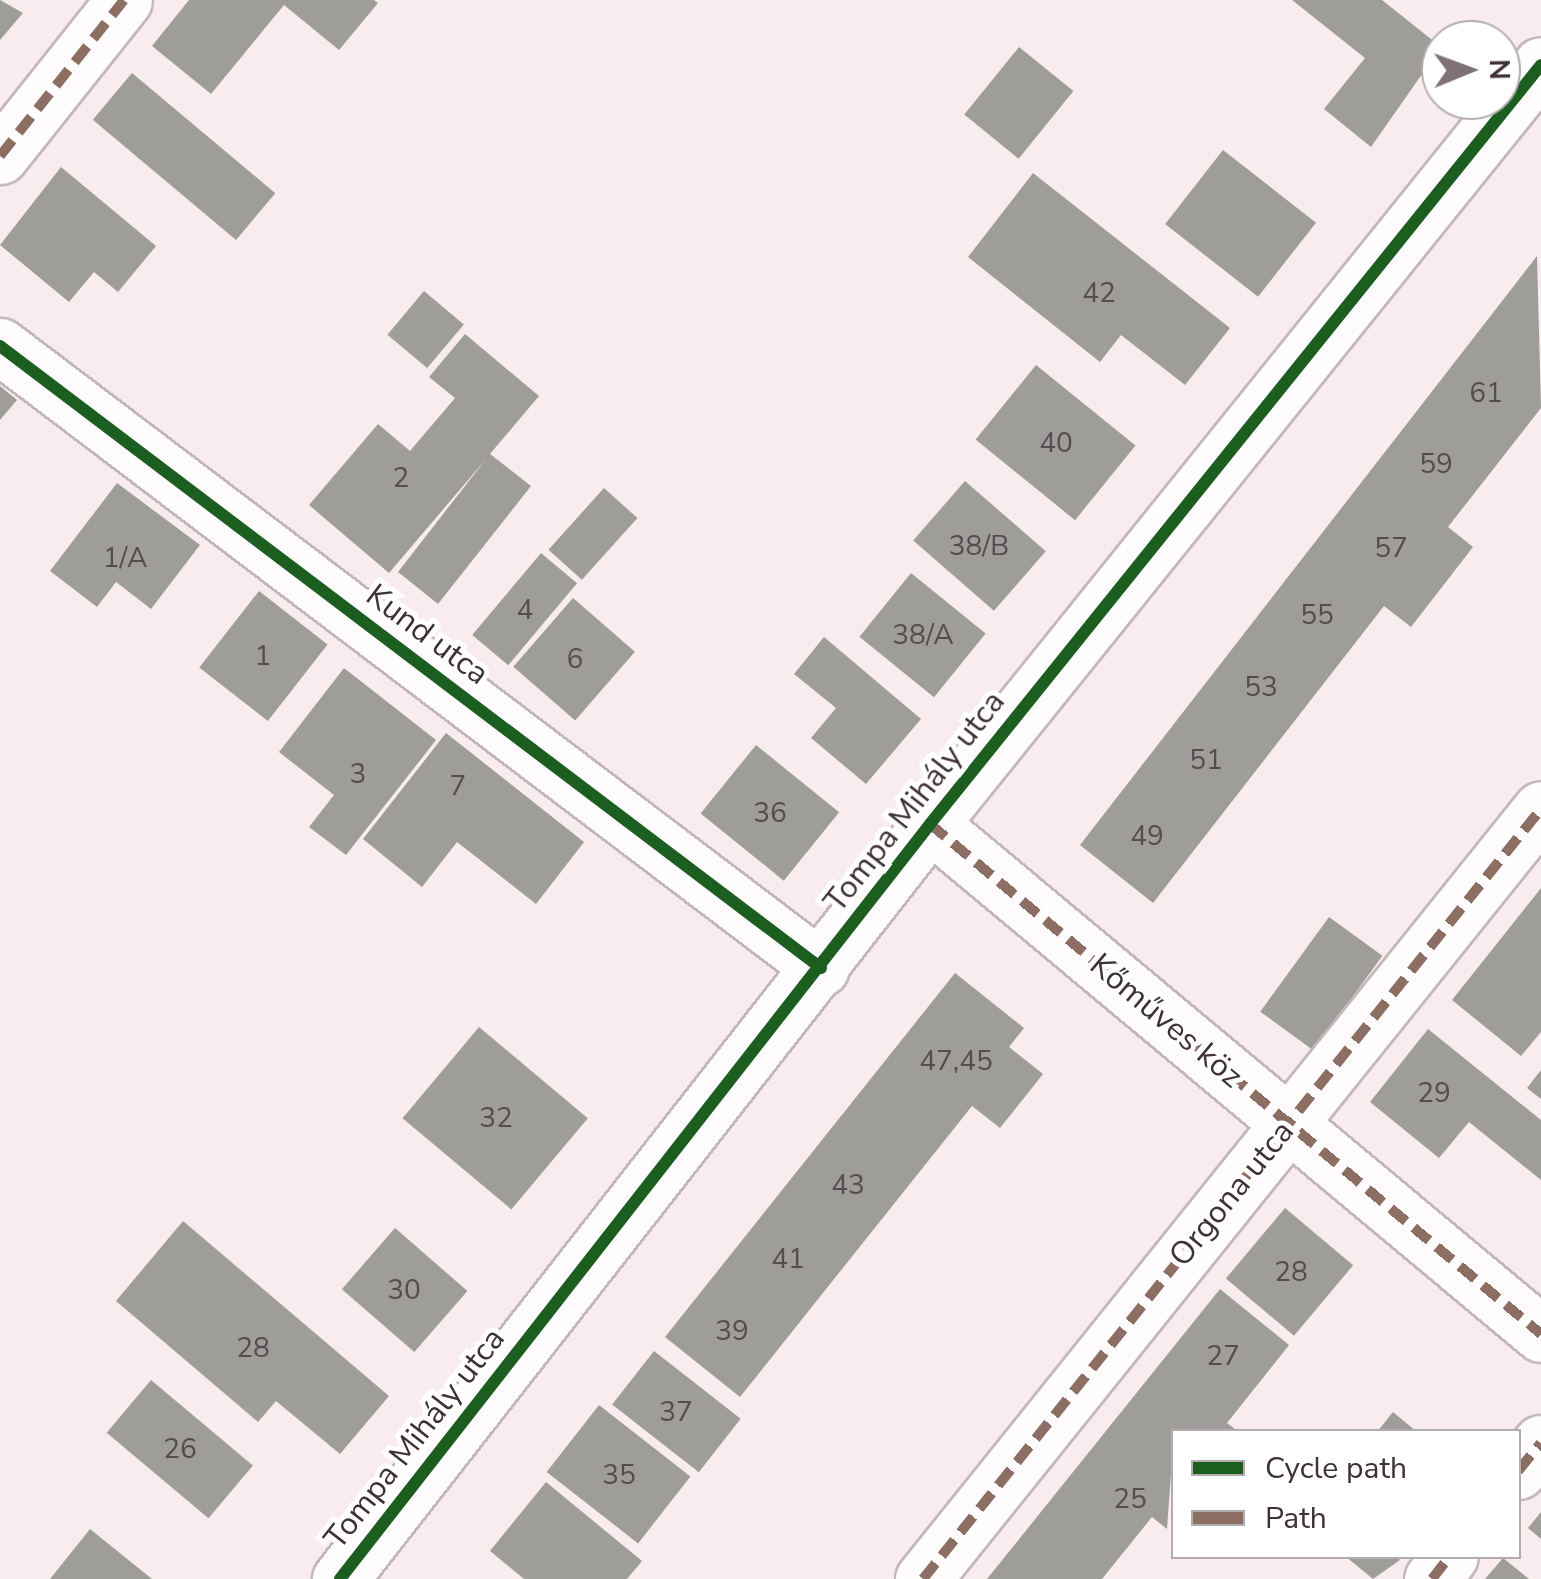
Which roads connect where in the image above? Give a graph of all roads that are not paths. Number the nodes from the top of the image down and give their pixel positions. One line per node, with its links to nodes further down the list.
1 (124, 0): 3 (street)
2 (1541, 66): 6 (street, Tompa Mihály utca)
3 (0, 156)
4 (0, 346): 7 (street, Kund utca)
5 (1541, 809): 8 (street, Orgona utca)
6 (930, 824): 7 (street, Tompa Mihály utca); 8 (street, Kőműves köz)
7 (821, 968): 13 (street, Tompa Mihály utca)
8 (1288, 1123): 9 (street, Kőműves köz); 14 (street, Orgona utca)
9 (1541, 1334)
10 (1541, 1443): 11 (street)
11 (1521, 1467)
12 (1448, 1559): 15 (street)
13 (340, 1579)
14 (923, 1579)
15 (1432, 1579)

